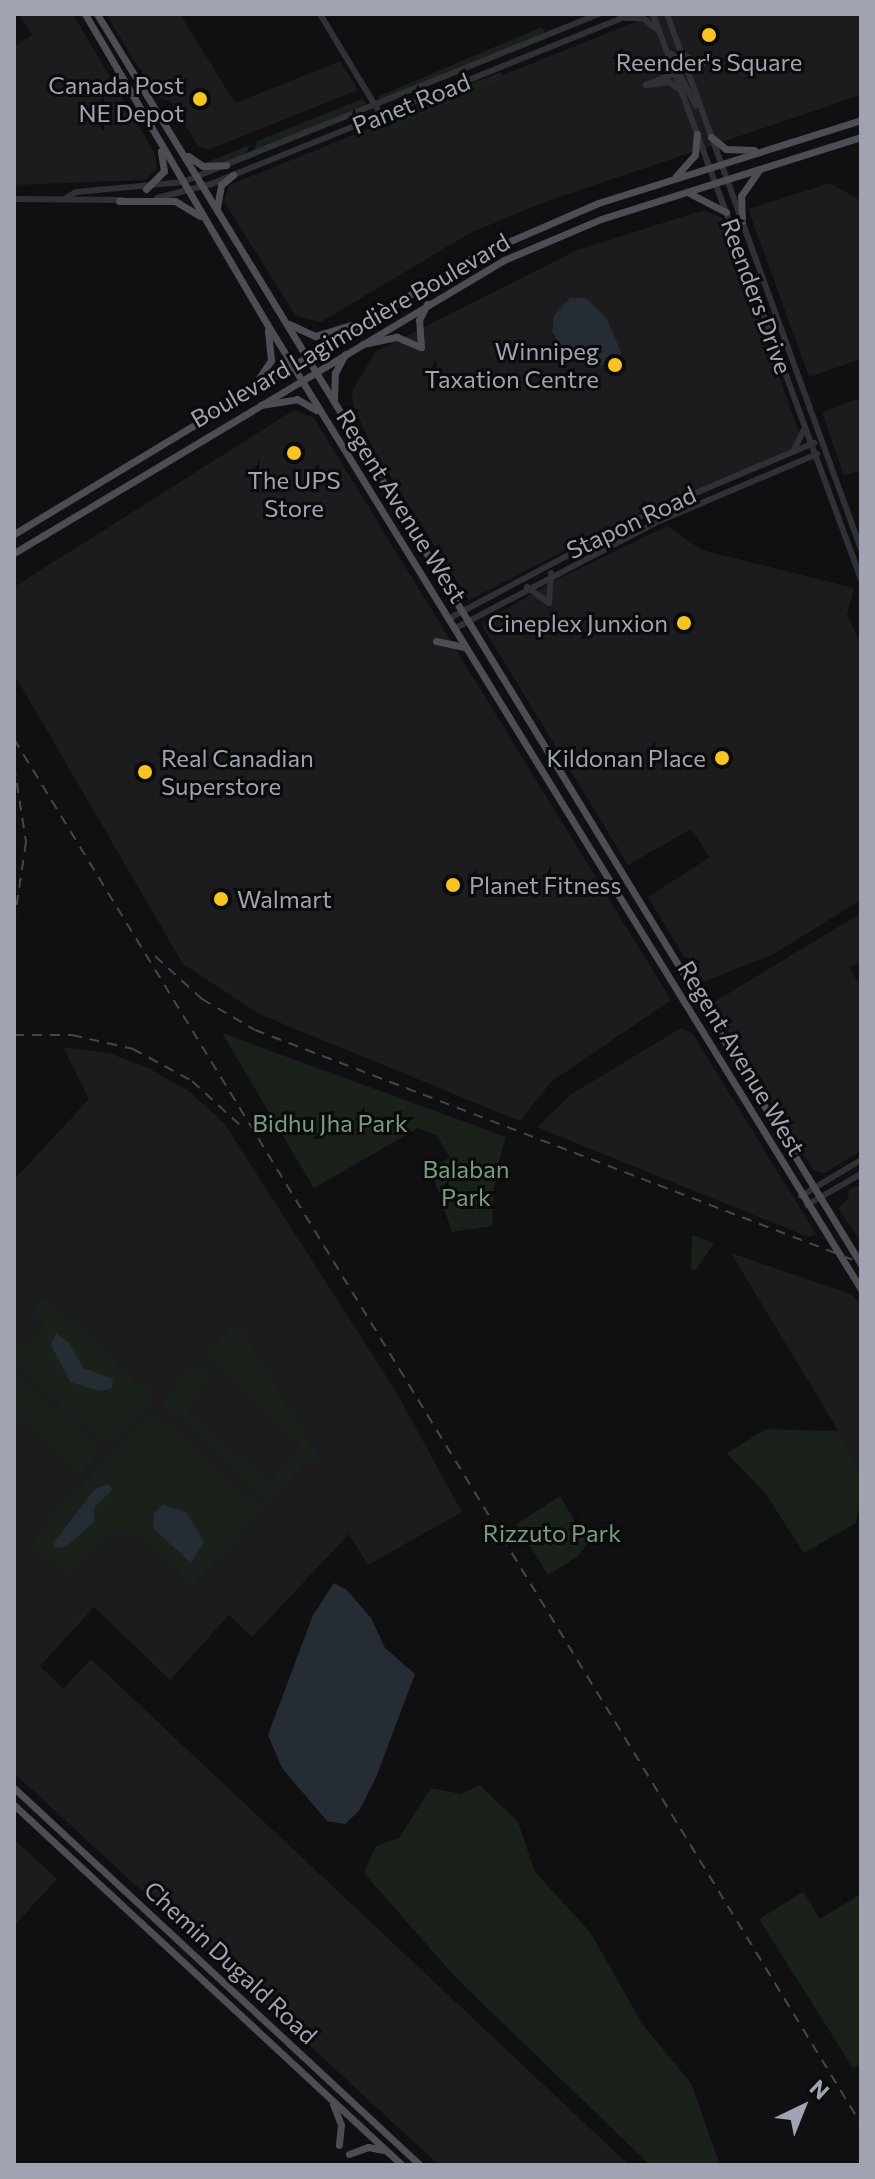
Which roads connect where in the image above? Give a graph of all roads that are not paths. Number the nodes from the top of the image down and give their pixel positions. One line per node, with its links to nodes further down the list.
1 (85, 14): 16 (main road, Regent Avenue West)
2 (97, 14): 14 (main road, Regent Avenue West)
3 (320, 14): 15 (street)
4 (599, 14): 15 (street, Panet Road)
5 (632, 14): 8 (street, Panet Road)
6 (653, 14): 9 (street, Reenders Drive)
7 (670, 14): 10 (street, Reenders Drive)
8 (622, 18): 9 (street); 17 (street, Panet Road)
9 (661, 36): 11 (street); 12 (street, Reenders Drive)
10 (679, 47): 11 (street, Reenders Drive); 11 (street)
11 (687, 67): 19 (street, Reenders Drive)
12 (674, 72): 13 (street, Reenders Drive); 13 (street); 19 (street)
13 (681, 92): 21 (street, Reenders Drive)
14 (150, 102): 16 (main road); 24 (main road, Regent Avenue West)
15 (374, 106): 17 (street); 27 (street, Panet Road)
16 (140, 107): 20 (main road, Regent Avenue West)
17 (378, 116): 30 (street, Panet Road)
18 (861, 120): 25 (main road, Boulevard Lagimodière Boulevard)
19 (705, 123): 22 (street, Reenders Drive)
20 (155, 133): 34 (main road, Regent Avenue West); 37 (main road)
21 (697, 134): 28 (street, Reenders Drive); 32 (main road)
22 (711, 137): 25 (main road); 26 (street, Reenders Drive)
23 (861, 137): 29 (main road, Boulevard Lagimodière Boulevard)
24 (180, 150): 27 (main road); 31 (main road, Regent Avenue West)
25 (764, 150): 26 (main road, Boulevard Lagimodière Boulevard)
26 (721, 163): 28 (main road, Boulevard Lagimodière Boulevard); 33 (street, Reenders Drive)
27 (226, 165): 31 (street, Panet Road)
28 (710, 167): 32 (main road, Boulevard Lagimodière Boulevard); 35 (street, Reenders Drive)
29 (761, 168): 33 (main road, Boulevard Lagimodière Boulevard); 48 (main road)
30 (233, 175): 36 (street, Panet Road); 45 (main road)
31 (197, 177): 34 (street, Panet Road); 36 (main road, Regent Avenue West)
32 (674, 178): 51 (main road, Boulevard Lagimodière Boulevard)
33 (726, 179): 35 (main road, Boulevard Lagimodière Boulevard); 48 (street, Reenders Drive)
34 (183, 182): 37 (street, Panet Road); 39 (main road, Regent Avenue West)
35 (716, 183): 40 (main road, Boulevard Lagimodière Boulevard); 46 (street, Reenders Drive)
36 (203, 187): 39 (street, Panet Road); 45 (main road, Regent Avenue West)
37 (146, 189): 38 (street, Panet Road)
38 (96, 191): 41 (street, Panet Road); 43 (street)
39 (189, 192): 44 (street, Panet Road); 47 (main road, Regent Avenue West)
40 (685, 192): 46 (main road); 49 (main road, Boulevard Lagimodière Boulevard)
41 (66, 198): 42 (street); 43 (street, Panet Road)
42 (14, 199)
43 (96, 201): 44 (street, Panet Road)
44 (119, 201): 47 (main road)
45 (217, 210): 50 (main road, Regent Avenue West)
46 (726, 212): 54 (street, Reenders Drive)
47 (206, 221): 52 (main road, Regent Avenue West)
48 (742, 221): 53 (street, Reenders Drive)
49 (430, 300): 55 (main road, Boulevard Lagimodière Boulevard); 55 (main road)
50 (286, 322): 51 (main road); 56 (main road, Regent Avenue West)
51 (361, 322): 56 (main road, Boulevard Lagimodière Boulevard)
52 (267, 324): 57 (main road, Regent Avenue West); 60 (main road)
53 (782, 337): 54 (street); 65 (street, Reenders Drive)
54 (774, 342): 64 (street, Reenders Drive)
55 (350, 348): 58 (main road, Boulevard Lagimodière Boulevard); 61 (main road)
56 (306, 356): 57 (main road, Boulevard Lagimodière Boulevard); 58 (main road, Regent Avenue West)
57 (292, 364): 59 (main road, Regent Avenue West); 60 (main road, Boulevard Lagimodière Boulevard)
58 (315, 370): 59 (main road, Boulevard Lagimodière Boulevard); 61 (main road, Regent Avenue West)
59 (301, 379): 62 (main road, Boulevard Lagimodière Boulevard); 63 (main road, Regent Avenue West)
60 (250, 390): 74 (main road, Boulevard Lagimodière Boulevard)
61 (334, 401): 72 (main road, Regent Avenue West)
62 (255, 407): 63 (main road); 77 (main road, Boulevard Lagimodière Boulevard)
63 (324, 416): 73 (main road, Regent Avenue West)
64 (805, 427): 66 (street, Reenders Drive); 67 (street)
65 (821, 441): 66 (street, Stapon Road); 68 (street, Reenders Drive)
66 (811, 444): 67 (street, Stapon Road); 69 (street, Reenders Drive)
67 (794, 450): 70 (street, Stapon Road)
68 (824, 452): 69 (street, Stapon Road); 75 (street, Reenders Drive)
69 (814, 455): 71 (street, Stapon Road); 80 (street, Reenders Drive)
70 (652, 511): 71 (street); 76 (street, Stapon Road)
71 (657, 522): 78 (street, Stapon Road)
72 (409, 524): 73 (main road); 82 (main road, Regent Avenue West)
73 (395, 533): 83 (main road, Regent Avenue West)
74 (14, 534)
75 (861, 549)
76 (571, 550): 78 (street); 82 (street, Stapon Road)
77 (14, 553)
78 (578, 562): 79 (street, Stapon Road)
79 (551, 573): 81 (street, Stapon Road); 81 (street)
80 (861, 579)
81 (527, 587): 84 (street, Stapon Road)
82 (463, 610): 83 (street, Stapon Road); 84 (main road, Regent Avenue West)
83 (448, 619): 85 (main road, Regent Avenue West)
84 (469, 621): 85 (street, Stapon Road); 89 (main road, Regent Avenue West)
85 (454, 629): 87 (main road, Regent Avenue West)
86 (436, 641): 87 (main road)
87 (466, 647): 88 (main road, Regent Avenue West)
88 (563, 804): 89 (main road); 90 (main road, Regent Avenue West)
89 (582, 809): 91 (main road, Regent Avenue West)
90 (573, 820): 91 (main road); 92 (main road, Regent Avenue West)
91 (592, 827): 93 (main road, Regent Avenue West)
92 (608, 875): 93 (main road); 95 (main road, Regent Avenue West)
93 (623, 876): 94 (main road, Regent Avenue West)
94 (631, 889): 95 (main road); 96 (main road, Regent Avenue West)
95 (628, 908): 97 (main road, Regent Avenue West)
96 (645, 913): 97 (main road); 100 (main road, Regent Avenue West)
97 (636, 920): 101 (main road, Regent Avenue West)
98 (861, 1160): 100 (street)
99 (861, 1174): 102 (street)
100 (813, 1188): 101 (street); 102 (main road, Regent Avenue West)
101 (801, 1196): 103 (main road, Regent Avenue West)
102 (820, 1199): 103 (street); 104 (main road, Regent Avenue West)
103 (807, 1205): 105 (main road, Regent Avenue West)
104 (861, 1264)
105 (861, 1289)
106 (14, 1788): 113 (main road, Chemin Dugald Road)
107 (14, 1805): 108 (main road, Chemin Dugald Road)
108 (327, 2095): 109 (main road); 110 (main road, Chemin Dugald Road)
109 (339, 2145)
110 (387, 2151): 111 (main road); 112 (main road, Chemin Dugald Road)
111 (349, 2154)
112 (402, 2165)
113 (420, 2165)

